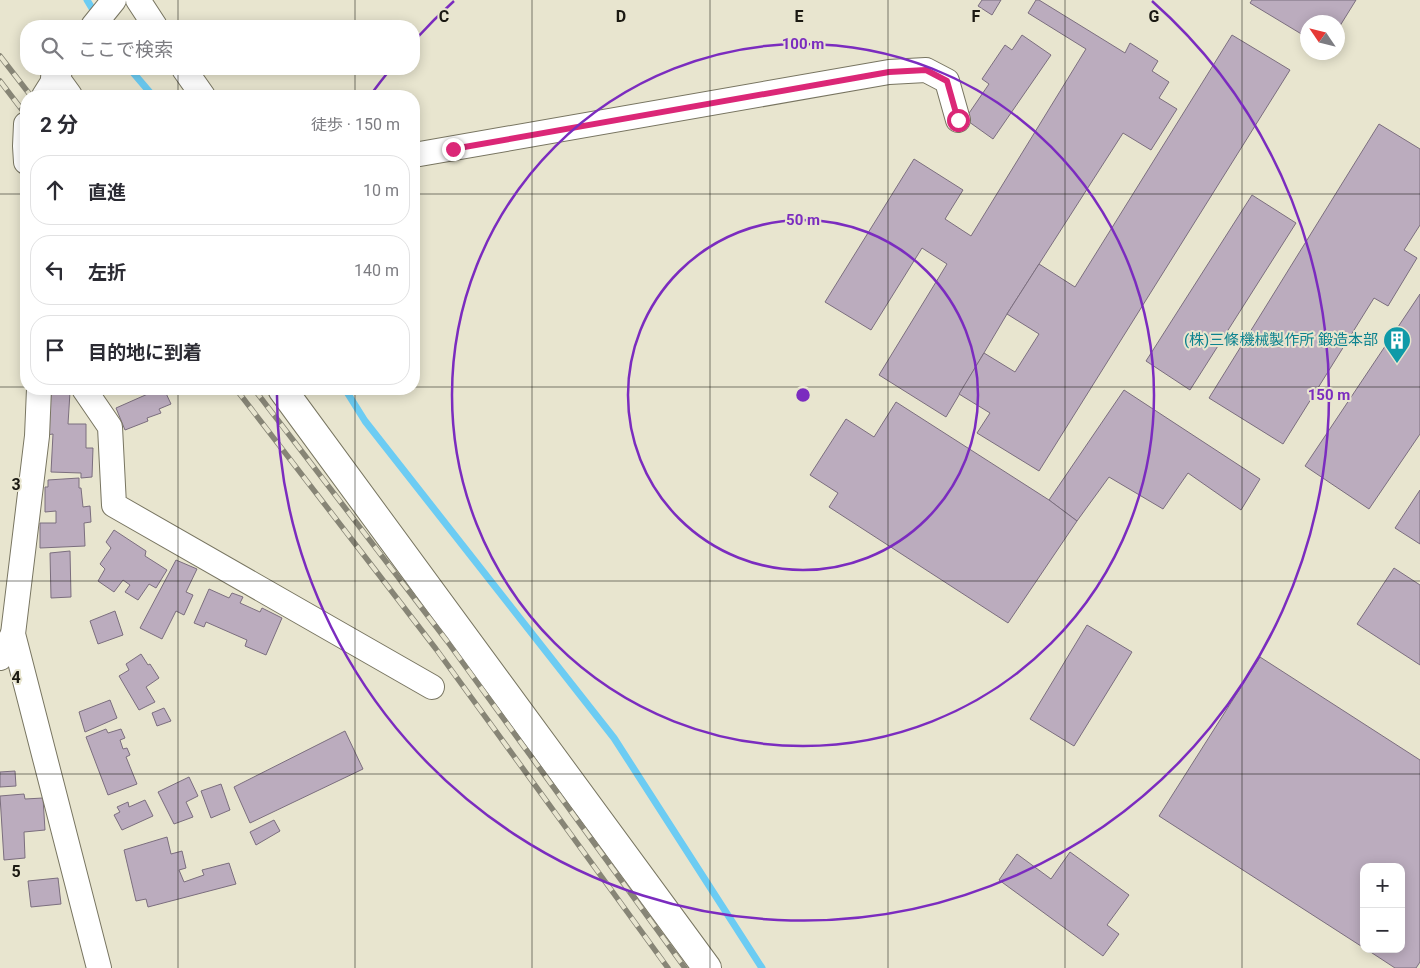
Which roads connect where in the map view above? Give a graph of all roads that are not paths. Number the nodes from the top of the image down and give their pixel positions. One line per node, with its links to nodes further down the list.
1 (114, 0): 3 (street)
2 (138, 0): 4 (street)
3 (98, 20)
4 (152, 20)
5 (188, 75): 6 (street)
6 (199, 90)
7 (958, 120): 8 (street)
8 (420, 154)
9 (39, 395): 12 (street)
10 (88, 395): 14 (street)
11 (286, 395): 16 (street)
12 (13, 634): 13 (street); 15 (street)
13 (0, 658)
14 (432, 687)
15 (99, 968)
16 (707, 968)

